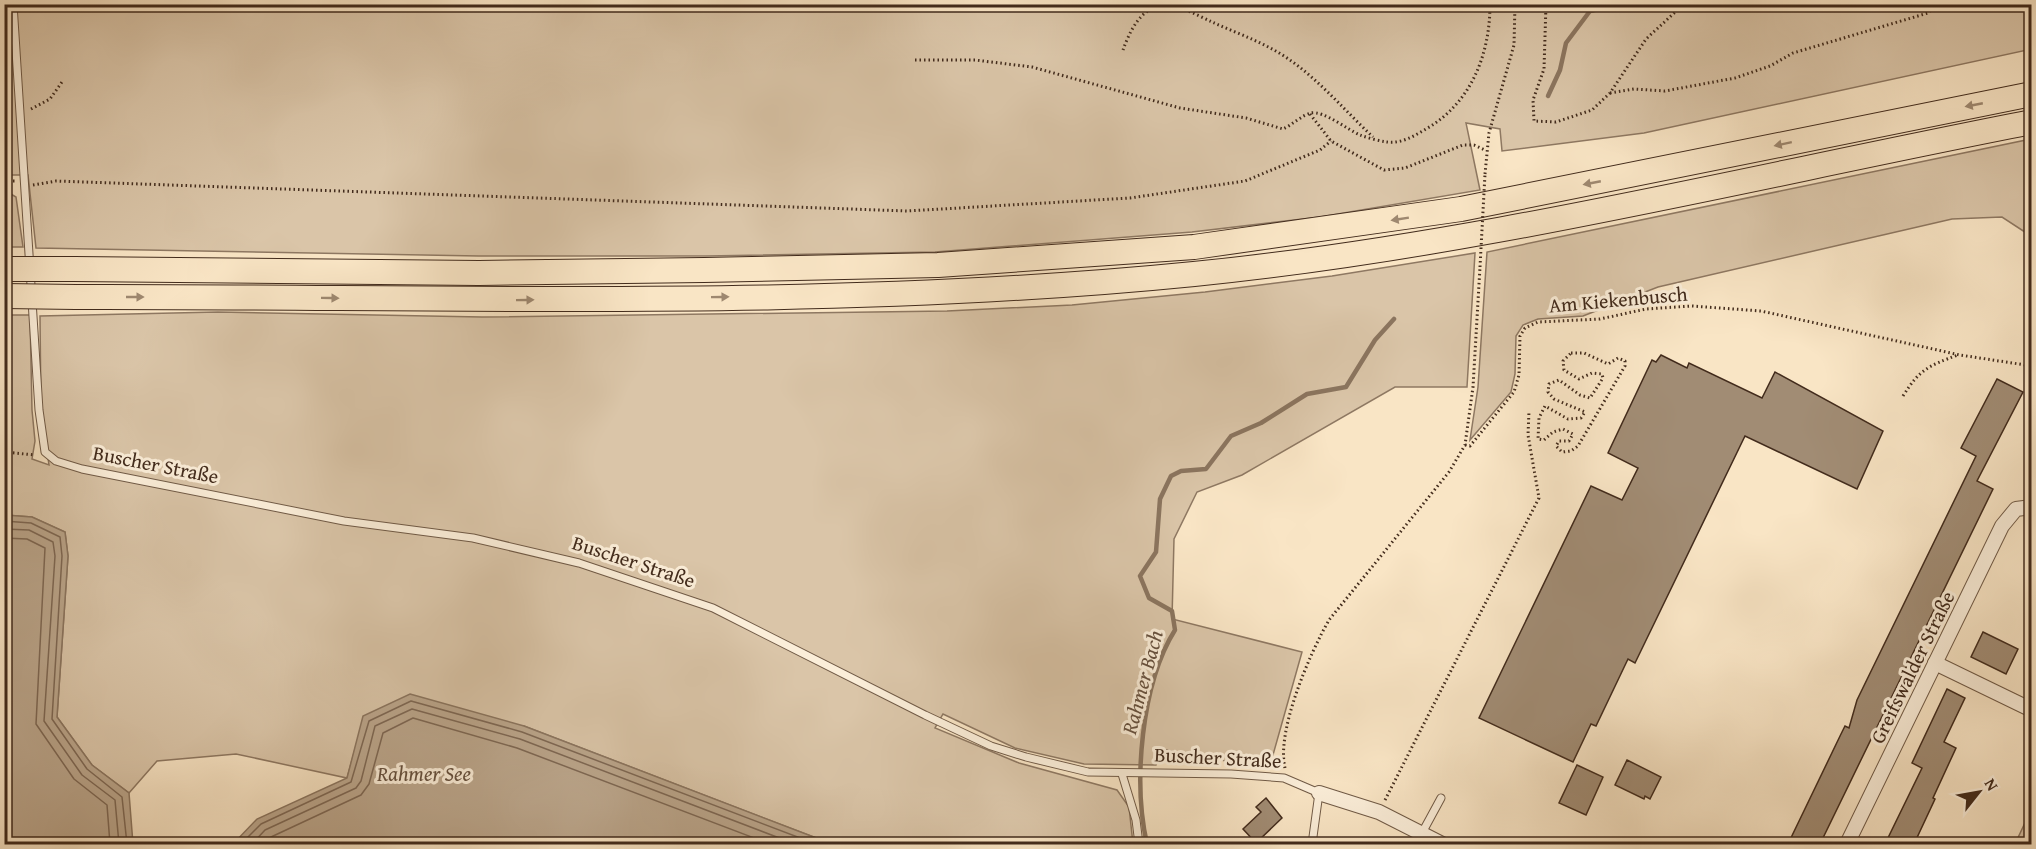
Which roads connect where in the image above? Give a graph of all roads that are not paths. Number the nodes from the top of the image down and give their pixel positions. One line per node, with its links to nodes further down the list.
1 (13, 4): 9 (lane, Buscher Straße)
2 (2031, 94): 4 (highway, one-way to 4, bridge)
3 (2031, 122): 5 (highway, one-way to 3, bridge)
4 (4, 269)
5 (4, 296)
6 (2031, 507): 7 (street, Greifswalder Straße)
7 (1935, 663): 8 (street); 16 (street, Greifswalder Straße)
8 (2031, 710)
9 (1122, 774): 10 (lane, Buscher Straße); 13 (lane)
10 (1318, 793): 12 (street, Buscher Straße); 14 (lane)
11 (1441, 798): 12 (lane)
12 (1422, 833): 15 (street, Buscher Straße)
13 (1139, 844)
14 (1312, 844)
15 (1442, 844)
16 (1847, 844)

